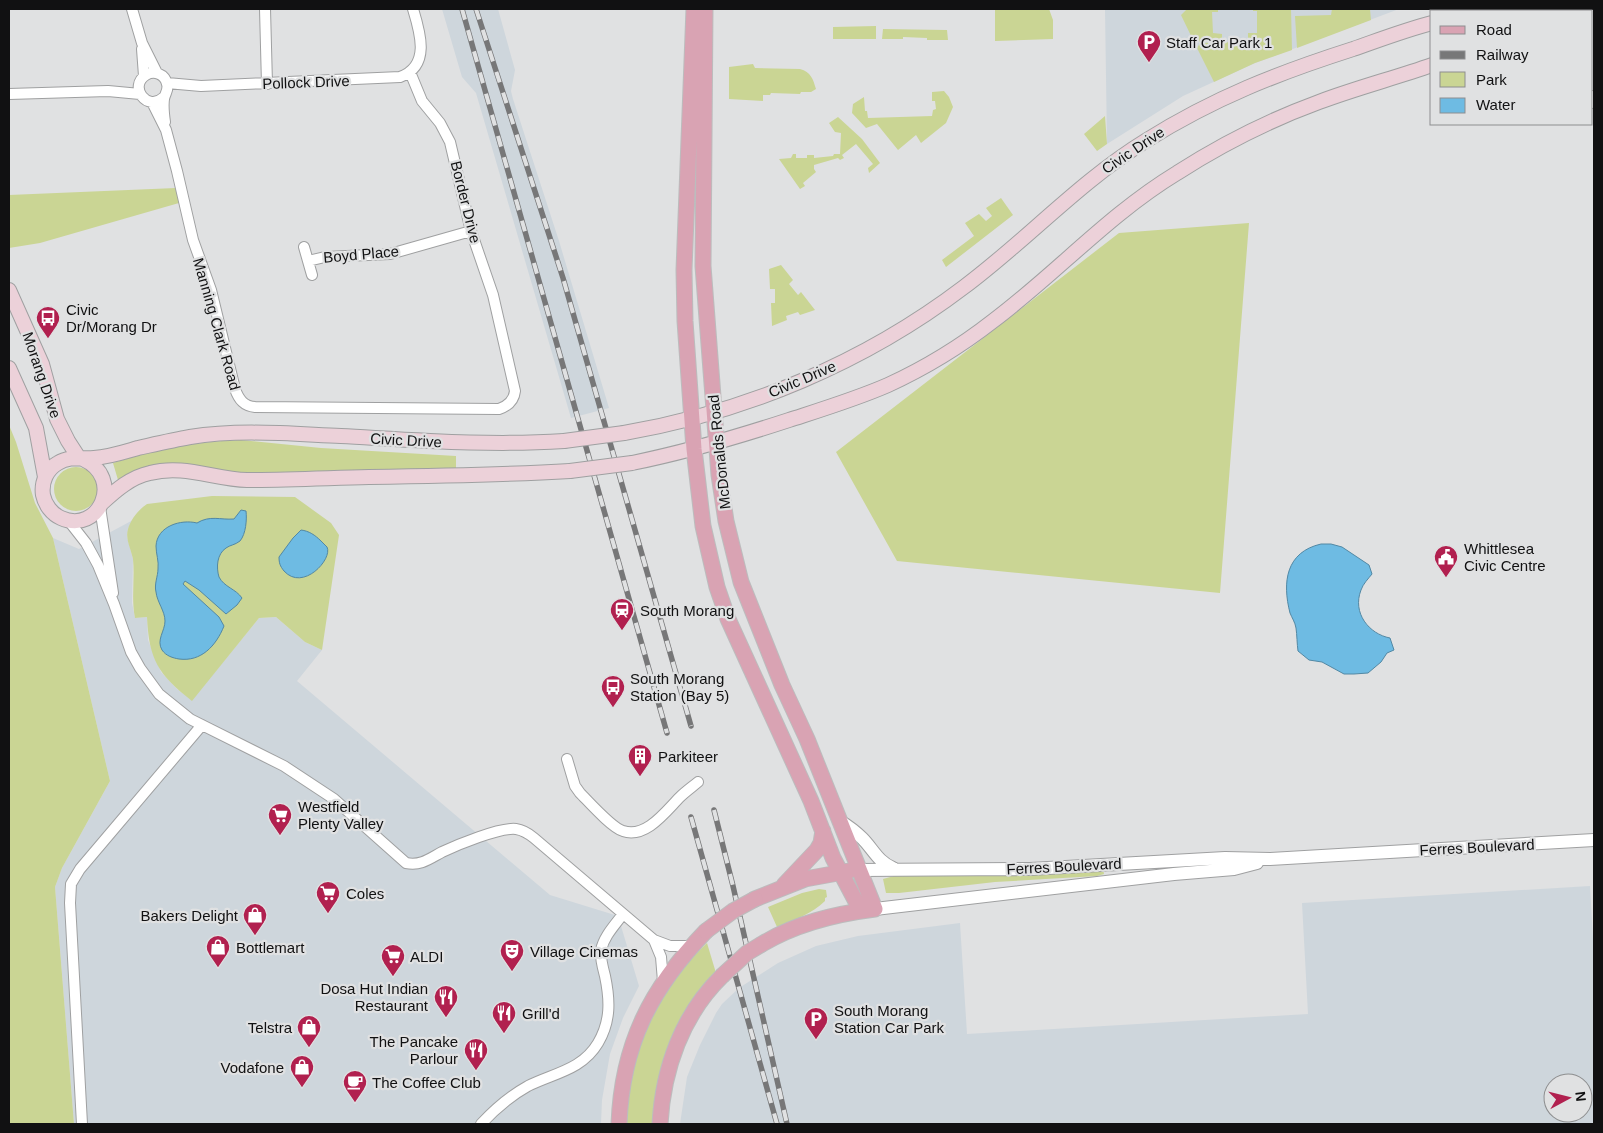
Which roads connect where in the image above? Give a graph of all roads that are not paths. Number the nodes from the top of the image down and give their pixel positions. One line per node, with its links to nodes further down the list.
1 (132, 9): 7 (street)
2 (265, 9): 11 (street)
3 (413, 9): 9 (street)
4 (694, 9): 25 (main road, McDonalds Road)
5 (705, 9): 24 (main road, McDonalds Road)
6 (1430, 24): 24 (main road, Civic Drive)
7 (142, 43): 10 (street); 12 (street)
8 (1430, 66): 26 (main road)
9 (410, 72): 11 (street, Pollock Drive); 17 (street, Border Drive)
10 (157, 73): 12 (street); 13 (street)
11 (267, 84): 13 (street, Pollock Drive)
12 (141, 85): 14 (street); 15 (street)
13 (166, 91): 15 (street); 16 (street, Manning Clark Road)
14 (9, 94)
15 (152, 102): 16 (street, Manning Clark Road)
16 (166, 130): 23 (street, Manning Clark Road)
17 (471, 231): 19 (street, Boyd Place); 23 (street, Border Drive)
18 (304, 248): 19 (street)
19 (308, 260): 20 (street)
20 (312, 274)
21 (9, 290): 28 (main road, Morang Drive)
22 (9, 368): 29 (main road, Morang Drive)
23 (508, 404)
24 (715, 412): 25 (main road, Civic Drive); 26 (main road, McDonalds Road)
25 (692, 419): 27 (main road, McDonalds Road); 28 (main road, Civic Drive, bridge)
26 (717, 443): 27 (main road); 36 (main road, McDonalds Road)
27 (694, 449): 30 (main road, bridge); 37 (main road, McDonalds Road)
28 (81, 459): 29 (main road); 30 (main road)
29 (45, 477): 31 (main road)
30 (101, 505): 31 (main road); 32 (street)
31 (68, 520): 32 (street)
32 (114, 604): 33 (street)
33 (202, 725): 45 (street); 49 (street)
34 (567, 759): 35 (street)
35 (698, 782)
36 (840, 821): 40 (street); 41 (main road, McDonalds Road)
37 (823, 831): 42 (main road, McDonalds Road); 43 (main road)
38 (1594, 840): 39 (street, Ferres Boulevard)
39 (1270, 859): 40 (street, Ferres Boulevard); 44 (street, Ferres Boulevard)
40 (896, 869): 41 (street, Ferres Boulevard)
41 (858, 870): 42 (main road); 44 (main road, McDonalds Road)
42 (840, 872): 43 (main road); 44 (main road, McDonalds Road)
43 (781, 888): 47 (main road, bridge)
44 (868, 910): 52 (main road, bridge)
45 (623, 914): 46 (street); 50 (street)
46 (654, 940): 47 (street); 48 (street)
47 (690, 946): 48 (main road)
48 (664, 981): 51 (main road)
49 (82, 1124)
50 (480, 1124)
51 (618, 1124)
52 (660, 1124)

